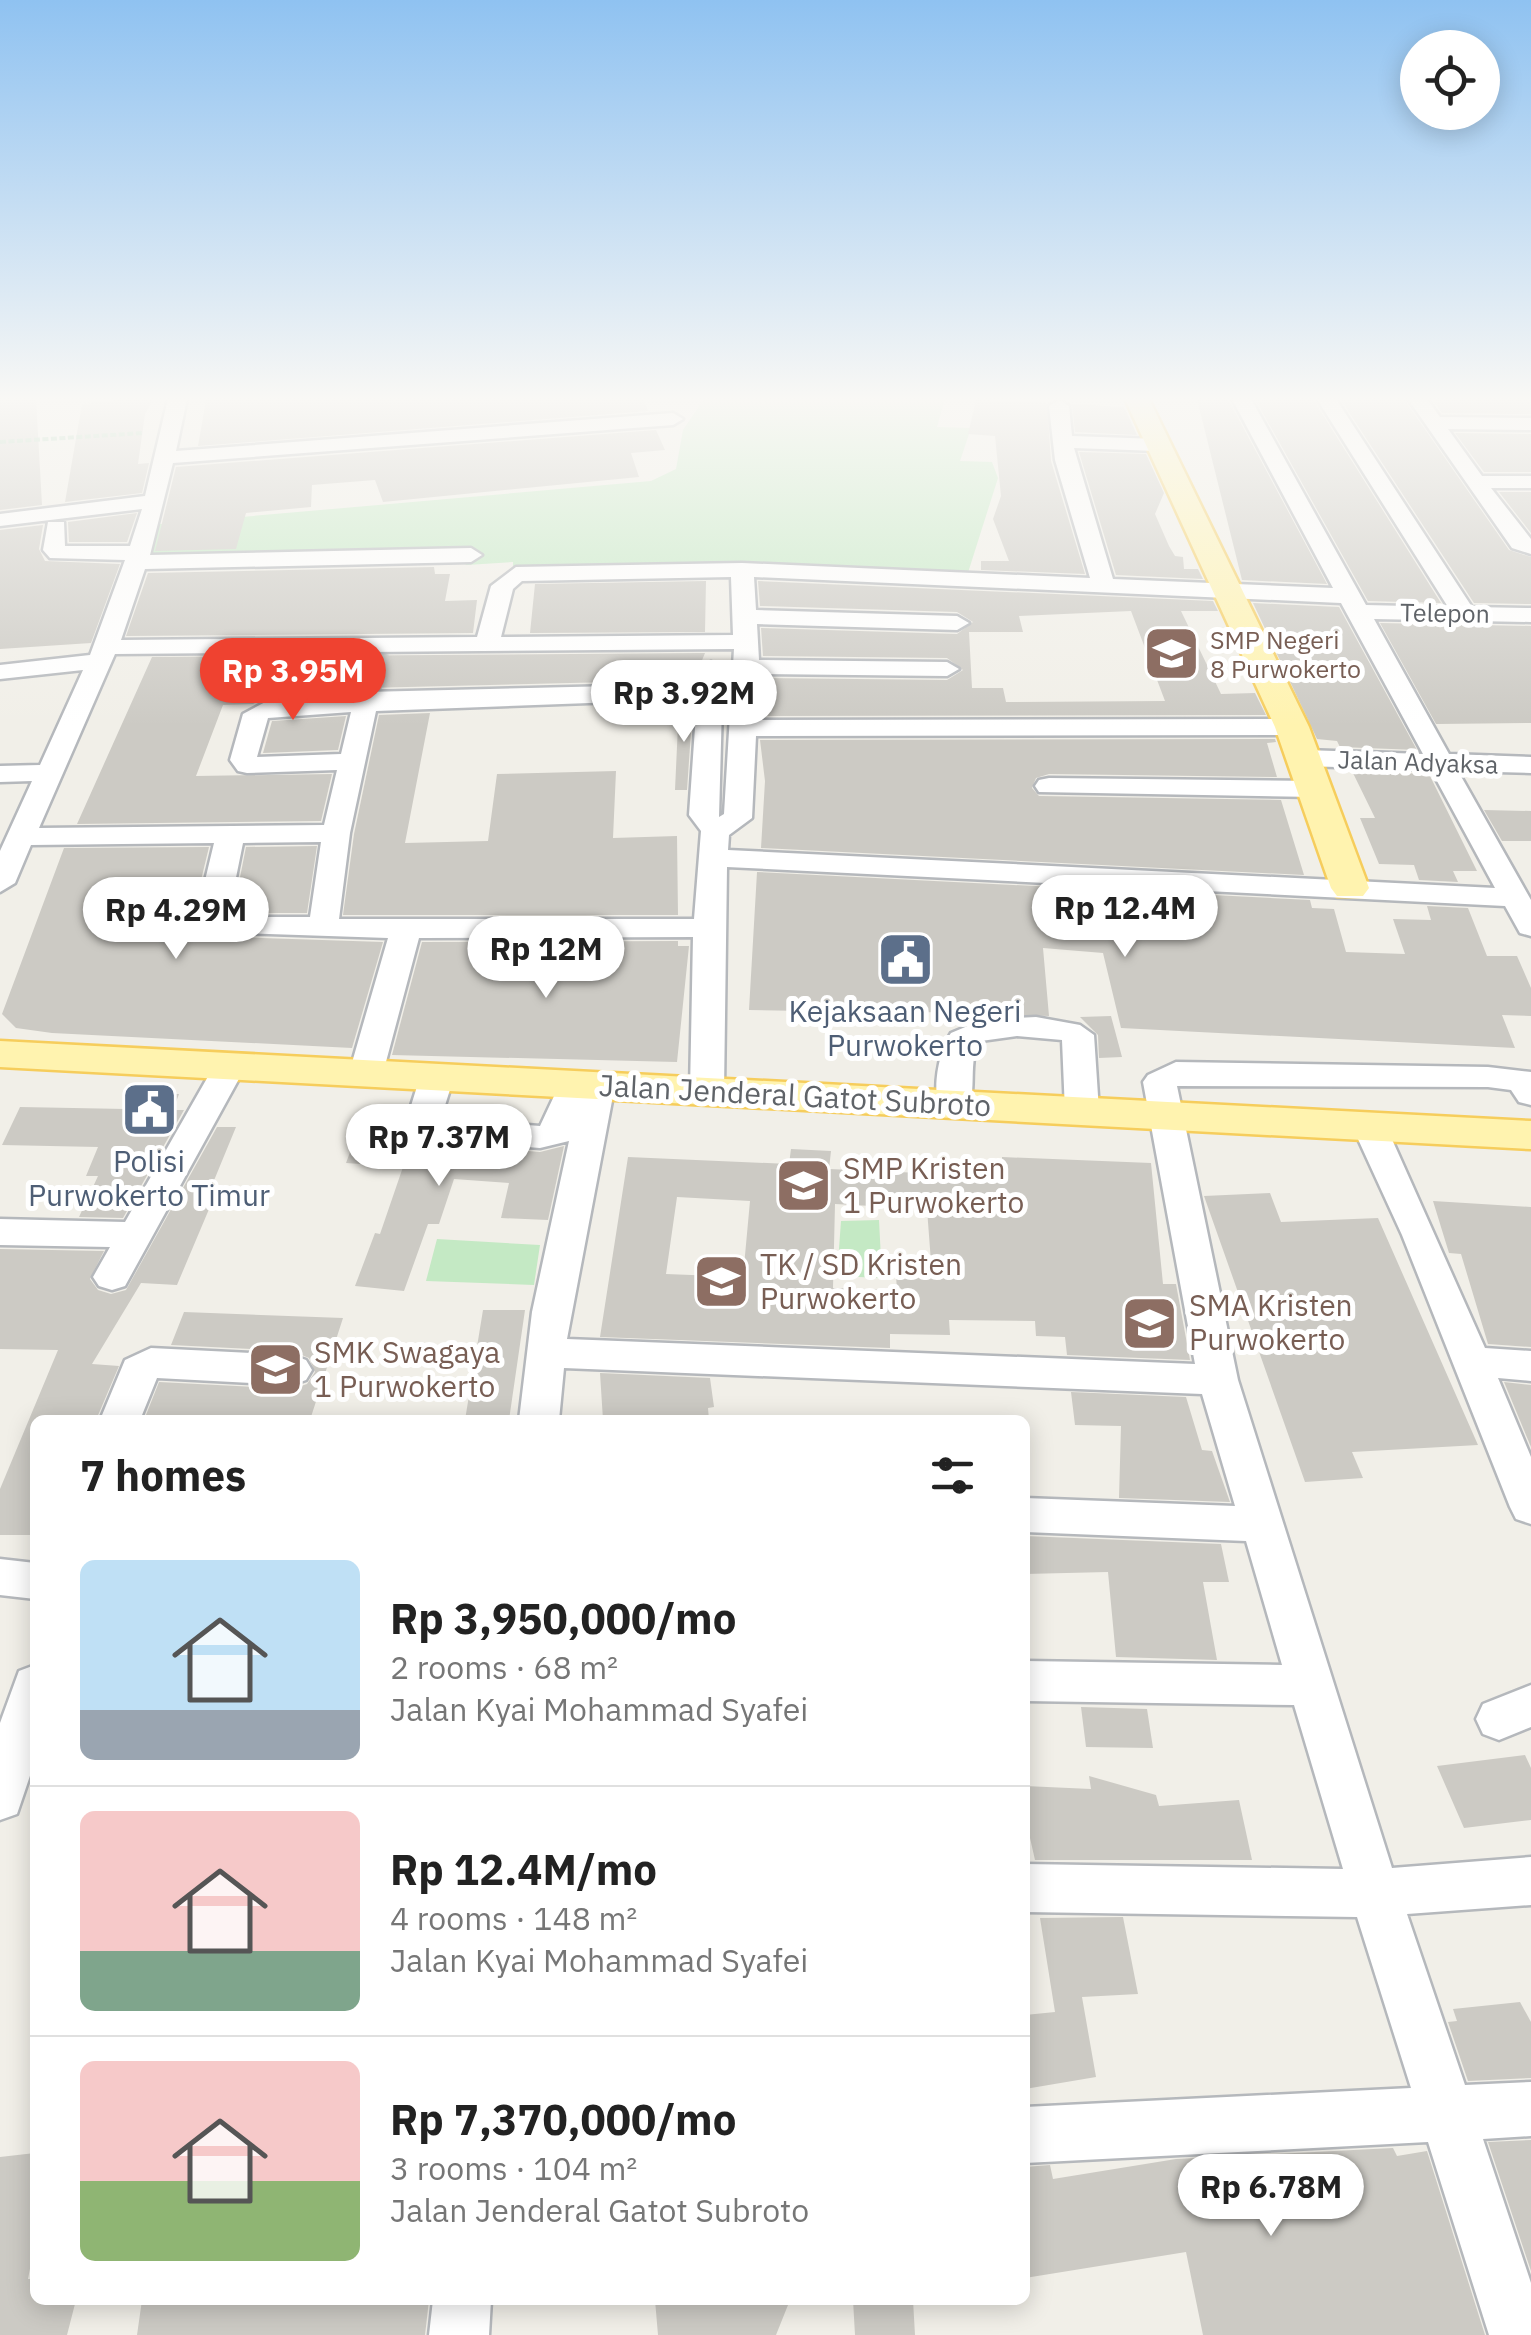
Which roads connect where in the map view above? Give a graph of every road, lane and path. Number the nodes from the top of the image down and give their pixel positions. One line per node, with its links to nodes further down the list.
1 (98, 508): 8 (street)
2 (152, 508): 12 (street)
3 (1081, 508): 14 (street)
4 (1189, 508): 15 (main road)
5 (1302, 508): 16 (street)
6 (1396, 508): 17 (street)
7 (1496, 508): 10 (street)
8 (0, 520)
9 (56, 526): 12 (street)
10 (1531, 547)
11 (471, 555): 12 (street)
12 (137, 557): 23 (street)
13 (742, 570): 14 (street, Telepon); 21 (street); 22 (street, Telepon)
14 (1104, 587): 15 (street, Telepon)
15 (1233, 594): 16 (street, Telepon); 29 (main road)
16 (1355, 604): 17 (street, Telepon); 31 (street)
17 (1464, 613): 18 (street, Telepon)
18 (1531, 615)
19 (957, 623): 21 (street)
20 (711, 642): 21 (street); 22 (street); 26 (street)
21 (746, 642): 24 (street); 28 (street)
22 (488, 643): 23 (street)
23 (103, 654): 25 (street); 33 (street)
24 (947, 669)
25 (0, 672)
26 (711, 691): 27 (street); 39 (street)
27 (365, 702): 30 (street); 30 (street)
28 (742, 728): 29 (street); 39 (street)
29 (1305, 758): 31 (street, Jalan Adyaksa); 35 (street); 41 (main road)
30 (350, 762): 36 (street)
31 (1440, 762): 32 (street, Jalan Adyaksa); 42 (street)
32 (1531, 765)
33 (50, 773): 34 (street); 37 (street)
34 (0, 774)
35 (1049, 786)
36 (336, 833): 38 (street); 43 (street)
37 (22, 837): 38 (street); 40 (street)
38 (230, 837): 43 (street)
39 (714, 845): 41 (street); 45 (street)
40 (0, 883)
41 (1350, 888): 42 (street)
42 (1515, 898): 44 (street)
43 (325, 926): 46 (street)
44 (1531, 927)
45 (708, 928): 46 (street); 51 (street)
46 (406, 929): 49 (street)
47 (0, 1054): 48 (main road, Jalan Jenderal Gatot Subroto)
48 (230, 1066): 49 (main road, Jalan Jenderal Gatot Subroto); 59 (street)
49 (366, 1073): 50 (main road, Jalan Jenderal Gatot Subroto)
50 (587, 1085): 51 (main road, Jalan Jenderal Gatot Subroto); 61 (street)
51 (706, 1091): 53 (main road, Jalan Jenderal Gatot Subroto)
52 (1531, 1094): 55 (street)
53 (954, 1104): 54 (main road, Jalan Jenderal Gatot Subroto); 54 (street)
54 (1082, 1112): 55 (main road, Jalan Jenderal Gatot Subroto)
55 (1166, 1116): 56 (main road, Jalan Jenderal Gatot Subroto); 65 (street)
56 (1369, 1126): 57 (main road, Jalan Jenderal Gatot Subroto); 62 (street)
57 (1531, 1135)
58 (0, 1232): 59 (street)
59 (138, 1235): 60 (street)
60 (112, 1278)
61 (546, 1353): 65 (street); 67 (street)
62 (1471, 1361): 63 (street); 68 (street)
63 (1531, 1366)
64 (292, 1370): 66 (street)
65 (1218, 1380): 70 (street)
66 (124, 1409)
67 (540, 1415)
68 (1531, 1507)
69 (1030, 1515): 70 (street)
70 (1262, 1524): 74 (street)
71 (0, 1577): 72 (street)
72 (30, 1580)
73 (1030, 1681): 74 (street)
74 (1312, 1685): 79 (street)
75 (30, 1700): 76 (street)
76 (0, 1798)
77 (1531, 1880): 79 (street)
78 (1030, 1888): 79 (street)
79 (1375, 1892): 81 (street)
80 (1531, 2109): 81 (street)
81 (1447, 2113): 82 (street); 85 (street)
82 (1030, 2136)
83 (462, 2305): 84 (street)
84 (459, 2335)
85 (1519, 2335)

